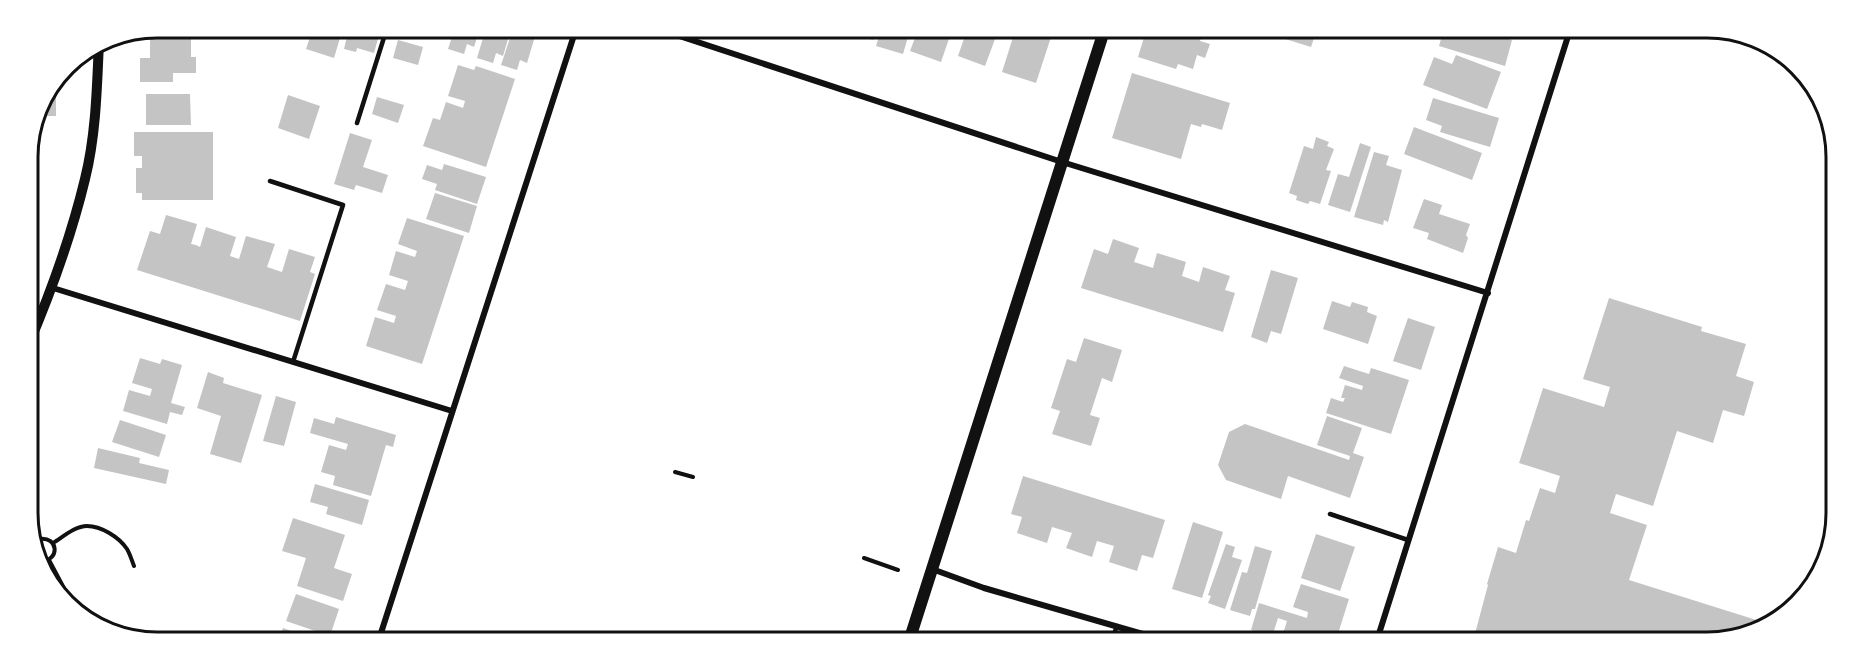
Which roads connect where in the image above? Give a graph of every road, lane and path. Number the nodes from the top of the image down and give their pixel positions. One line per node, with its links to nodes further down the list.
1 (384, 38): 7 (lane)
2 (573, 38): 14 (street)
3 (685, 38): 8 (street)
4 (1102, 38): 8 (main road)
5 (1567, 38): 11 (street)
6 (99, 52): 10 (street)
7 (357, 123)
8 (1062, 162): 11 (street); 24 (main road)
9 (270, 181): 13 (lane)
10 (53, 288): 12 (street); 13 (street)
11 (1488, 293): 19 (street)
12 (38, 323)
13 (293, 362): 14 (street)
14 (452, 411): 31 (street)
15 (675, 472): 16 (path)
16 (693, 477)
17 (1330, 514): 19 (lane)
18 (41, 539): 20 (path)
19 (1408, 540): 30 (street)
20 (53, 543): 22 (path); 23 (path)
21 (864, 558): 25 (path)
22 (48, 560): 26 (path)
23 (134, 566)
24 (932, 569): 27 (street); 32 (main road)
25 (898, 570)
26 (60, 581)
27 (1117, 626): 28 (lane); 29 (street)
28 (1115, 631)
29 (1135, 631)
30 (1380, 631)
31 (381, 632)
32 (912, 632)

